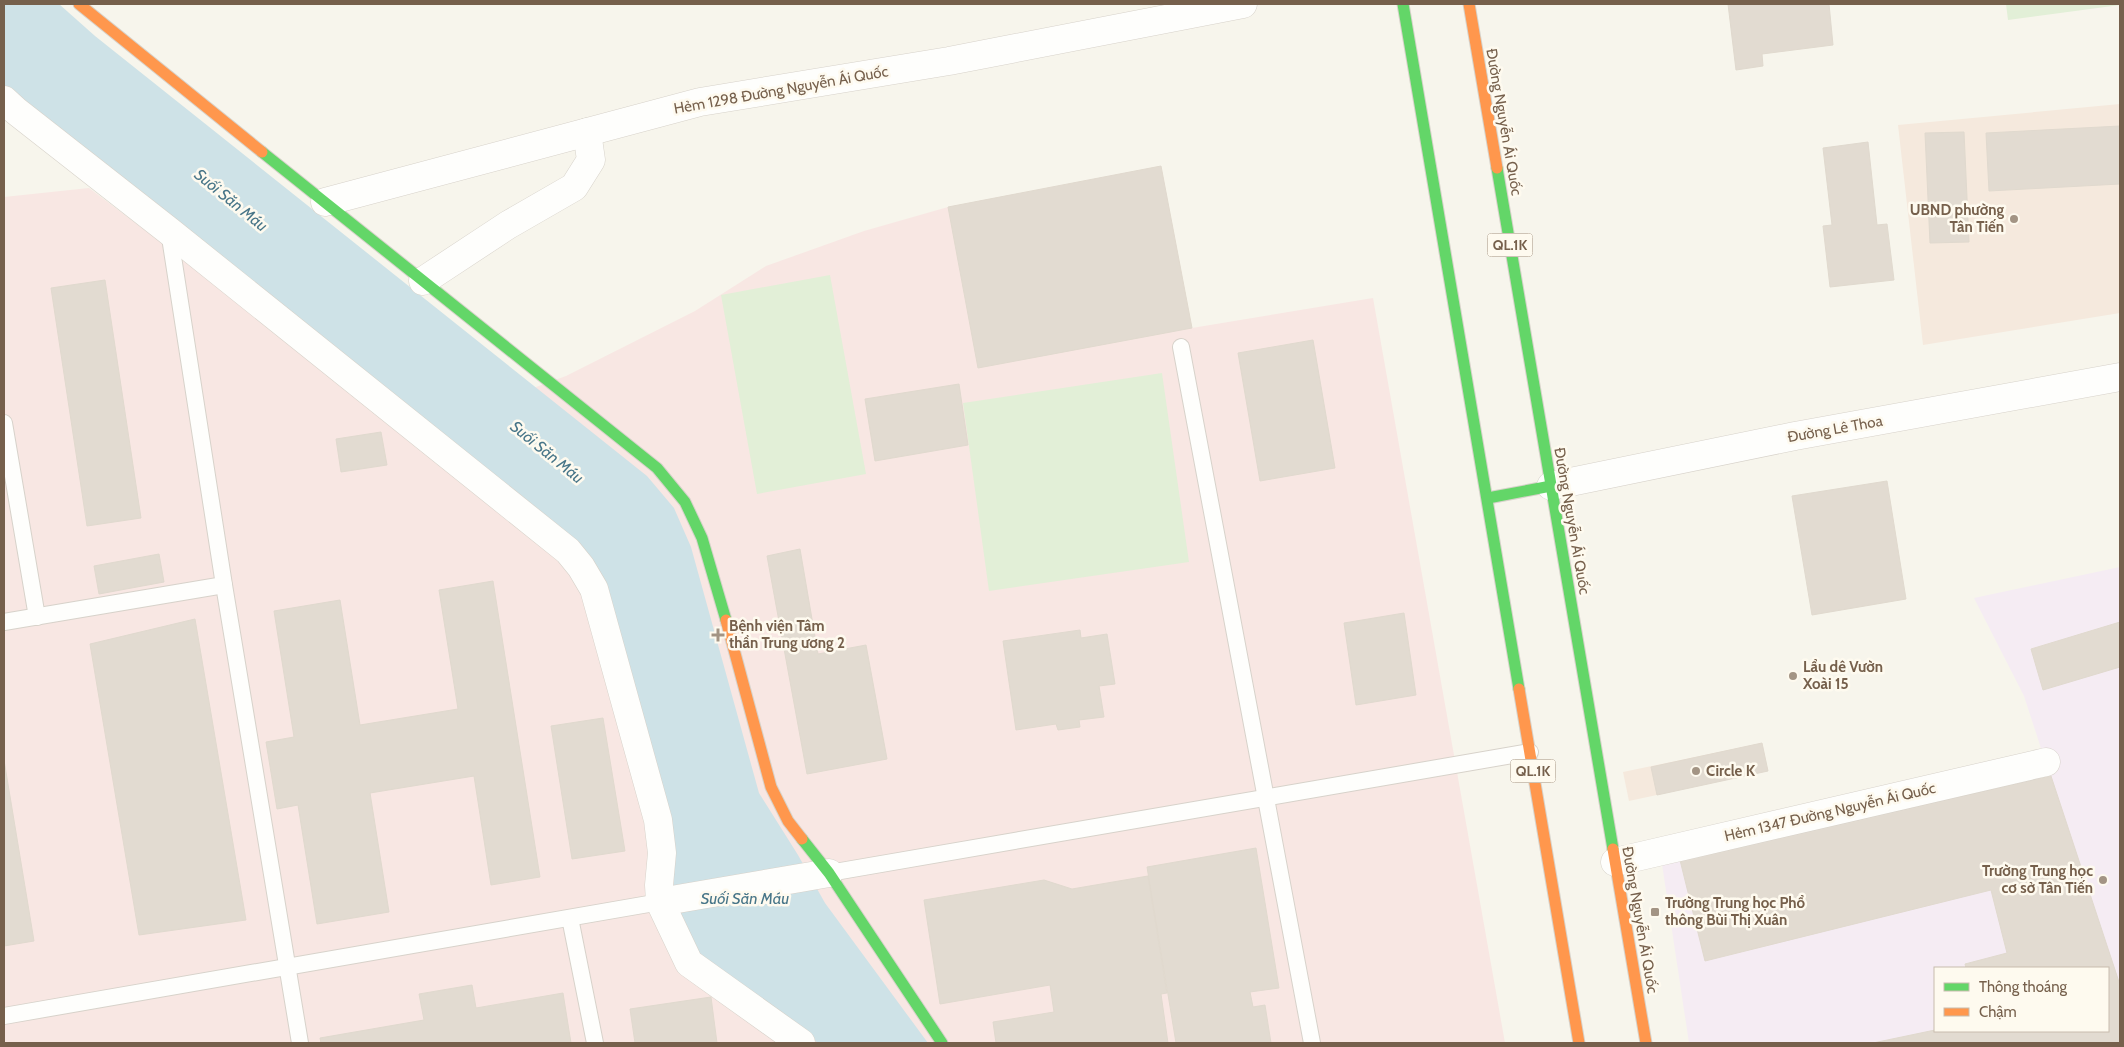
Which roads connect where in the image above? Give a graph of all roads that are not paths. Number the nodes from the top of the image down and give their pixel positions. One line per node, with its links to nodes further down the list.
1 (79, 4): 7 (main road)
2 (1242, 4): 6 (street, Hẻm 1298 Đường Nguyễn Ái Quốc)
3 (1403, 4): 14 (main road, QL.1K)
4 (1469, 4): 13 (main road, Đường Nguyễn Ái Quốc / QL.1K)
5 (4, 100): 8 (street)
6 (587, 132): 7 (street, Hẻm 1298 Đường Nguyễn Ái Quốc); 9 (street)
7 (325, 202): 9 (main road)
8 (169, 231): 15 (lane); 23 (street)
9 (423, 281): 22 (main road)
10 (1181, 347): 20 (lane)
11 (2120, 377): 13 (street, Đường Lê Thoa)
12 (4, 423): 16 (lane)
13 (1551, 486): 14 (main road); 21 (main road, Đường Nguyễn Ái Quốc / QL.1K)
14 (1488, 498): 18 (main road, QL.1K)
15 (224, 586): 16 (lane); 25 (lane)
16 (37, 617): 17 (lane)
17 (4, 622)
18 (1530, 752): 20 (lane); 32 (main road, QL.1K)
19 (2046, 762): 21 (street, Hẻm 1347 Đường Nguyễn Ái Quốc)
20 (1266, 798): 22 (lane); 31 (lane)
21 (1615, 862): 33 (main road, Đường Nguyễn Ái Quốc / QL.1K)
22 (828, 873): 23 (street); 30 (main road)
23 (660, 902): 24 (lane); 29 (street)
24 (570, 918): 25 (lane); 28 (lane)
25 (286, 967): 26 (lane); 27 (lane)
26 (4, 1016)
27 (300, 1043)
28 (595, 1043)
29 (801, 1043)
30 (942, 1043)
31 (1312, 1043)
32 (1580, 1043)
33 (1646, 1043)

